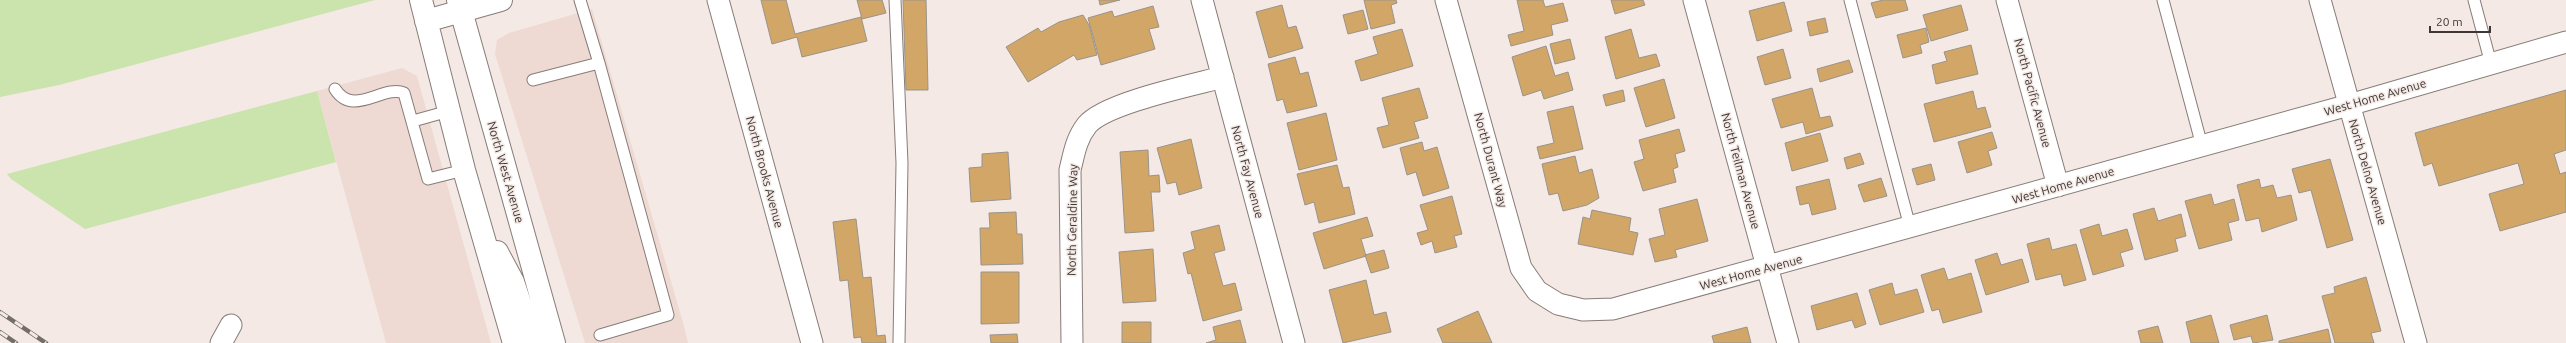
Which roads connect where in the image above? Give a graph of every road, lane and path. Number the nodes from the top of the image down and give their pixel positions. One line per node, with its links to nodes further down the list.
1 (421, 0): 15 (main road)
2 (501, 0): 14 (main road)
3 (580, 0): 17 (lane)
4 (718, 0): 38 (street, North Brooks Avenue)
5 (895, 0): 39 (lane)
6 (1202, 0): 19 (street, North Fay Avenue)
7 (1446, 0): 31 (street, North Durant Way)
8 (1694, 0): 30 (street, North Teilman Avenue)
9 (1850, 0): 29 (lane)
10 (2007, 0): 27 (street, North Pacific Avenue)
11 (2163, 0): 25 (lane)
12 (2320, 0): 22 (street, North Delno Avenue)
13 (2474, 0): 18 (lane)
14 (459, 6): 15 (main road); 37 (main road, North West Avenue)
15 (426, 21): 23 (main road)
16 (2566, 42): 18 (street, West Home Avenue)
17 (599, 63): 20 (lane); 33 (lane)
18 (2491, 64): 22 (street, West Home Avenue)
19 (1223, 77): 40 (street, North Geraldine Way); 41 (street, North Fay Avenue)
20 (533, 80)
21 (335, 89): 24 (lane)
22 (2349, 105): 25 (street, West Home Avenue); 43 (street, North Delno Avenue)
23 (449, 111): 24 (lane); 26 (main road)
24 (413, 121): 26 (lane)
25 (2202, 146): 27 (street, West Home Avenue)
26 (464, 170): 28 (main road)
27 (2058, 186): 29 (street, West Home Avenue)
28 (479, 222): 35 (main road); 36 (main road)
29 (1910, 227): 30 (street, West Home Avenue)
30 (1768, 268): 31 (street, West Home Avenue); 42 (street, North Teilman Avenue)
31 (1558, 304)
32 (231, 325): 34 (street)
33 (600, 335)
34 (221, 343)
35 (514, 343)
36 (533, 343)
37 (554, 343)
38 (812, 343)
39 (899, 343)
40 (1072, 343)
41 (1294, 343)
42 (1788, 343)
43 (2416, 343)

